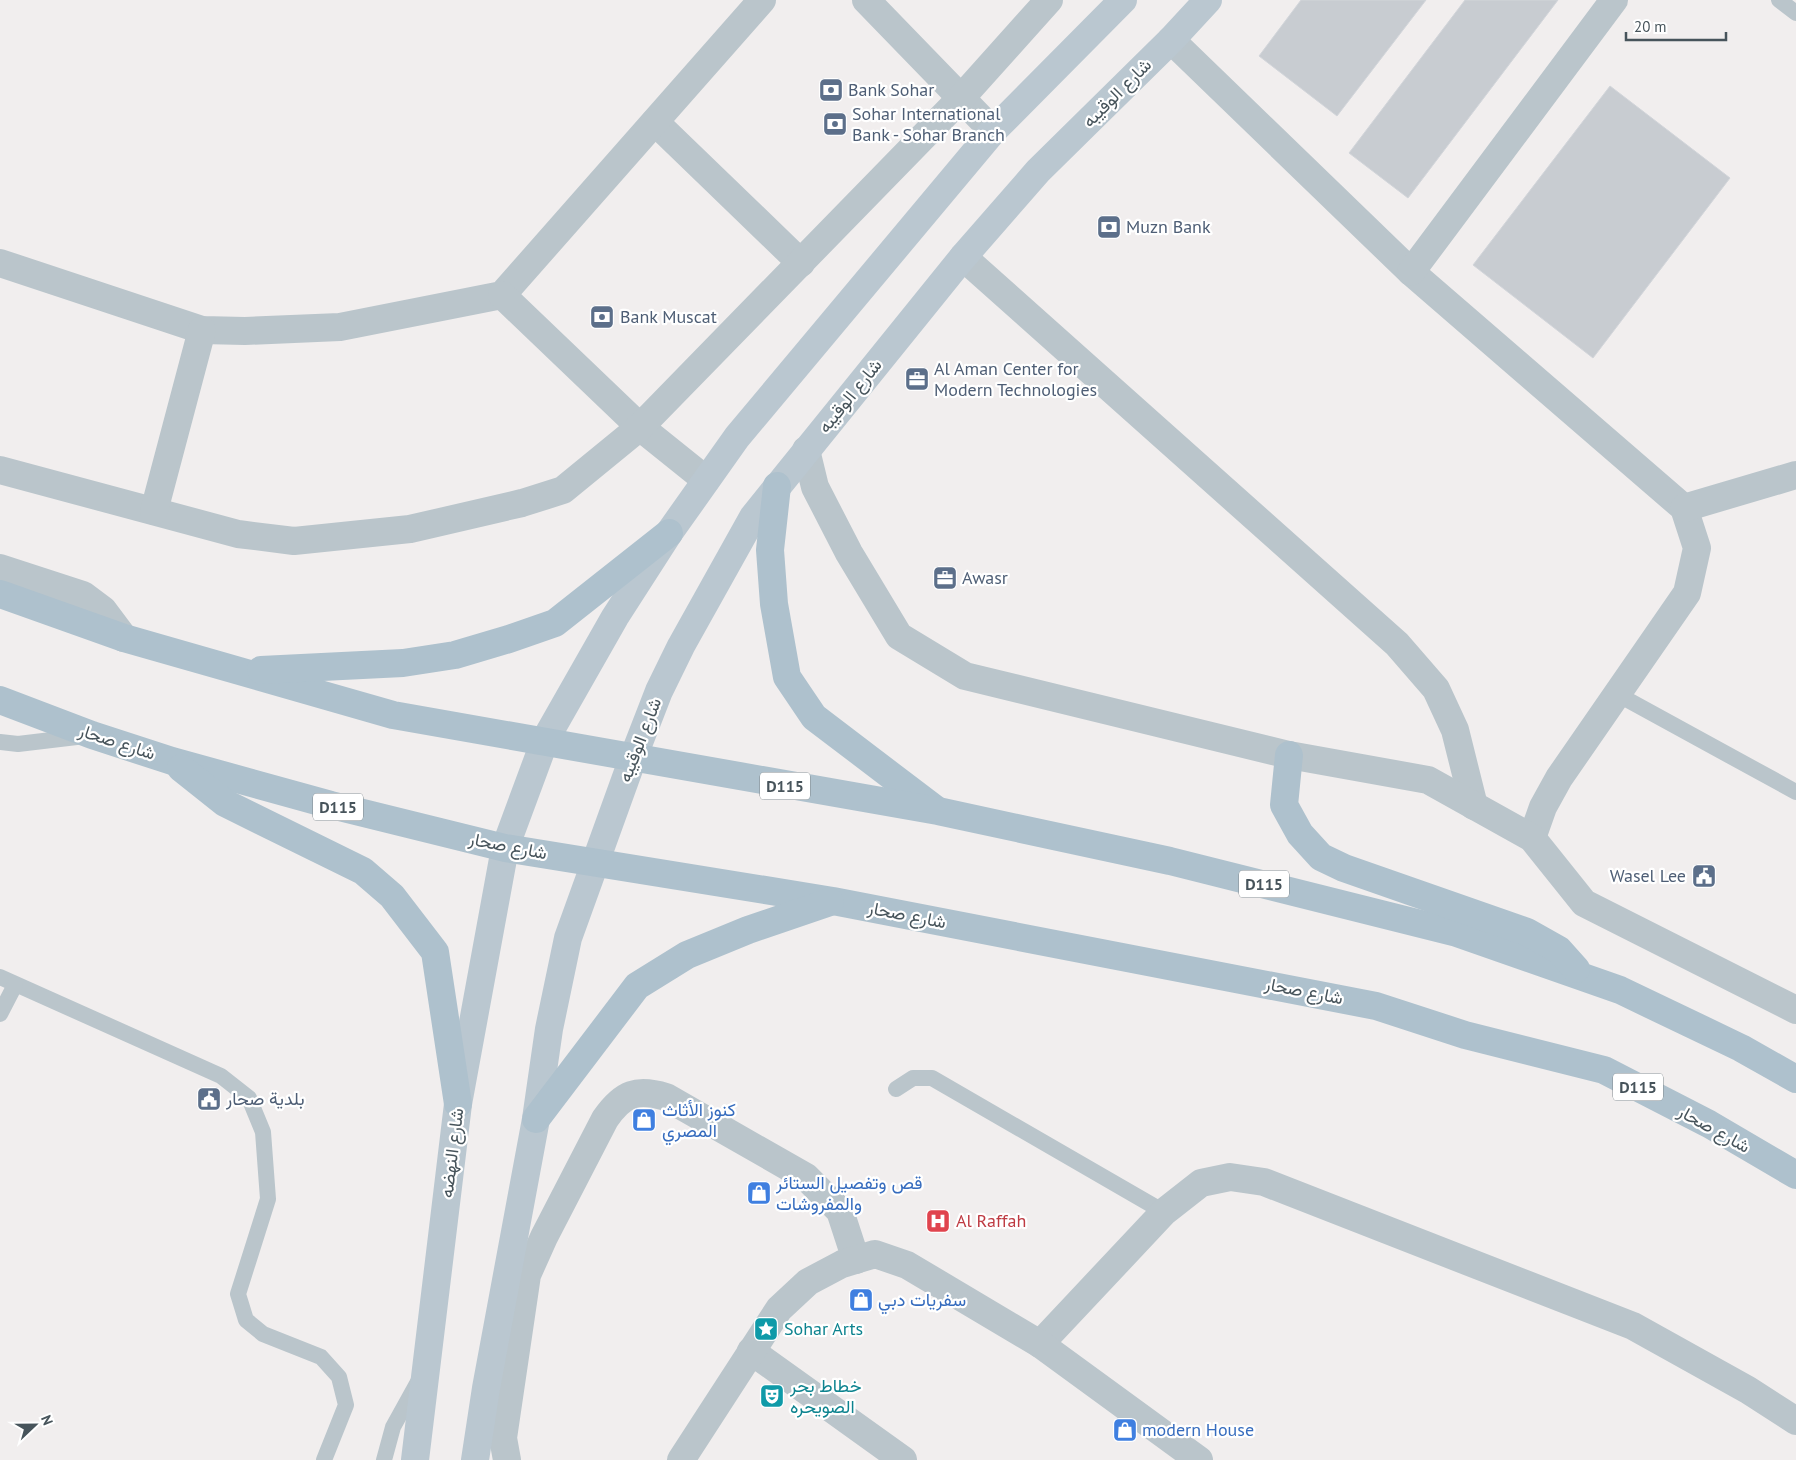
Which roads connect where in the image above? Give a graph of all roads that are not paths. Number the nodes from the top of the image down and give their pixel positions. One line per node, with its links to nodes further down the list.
1 (762, 0): 11 (street)
2 (866, 0): 10 (street)
3 (1049, 0): 10 (street)
4 (1123, 0): 12 (main road)
5 (1208, 0): 9 (main road, شارع الوقيبه)
6 (1614, 0): 16 (street)
7 (1779, 0): 8 (lane)
8 (1796, 13)
9 (1171, 40): 13 (main road, شارع الوقيبه); 16 (street)
10 (962, 98): 12 (street); 14 (street)
11 (655, 122): 14 (street); 17 (street)
12 (993, 130): 23 (main road)
13 (963, 256): 20 (main road, شارع الوقيبه); 41 (street)
14 (801, 262): 19 (street)
15 (0, 263): 18 (street)
16 (1411, 272): 25 (street)
17 (502, 295): 18 (street); 19 (street)
18 (202, 330): 26 (street)
19 (640, 427): 23 (street); 26 (street)
20 (806, 450): 24 (main road, شارع الوقيبه); 37 (street)
21 (0, 470): 26 (street)
22 (1796, 475): 25 (street)
23 (706, 480): 27 (main road)
24 (777, 486): 38 (main road, شارع الوقيبه); 42 (main road)
25 (1684, 508): 32 (street)
26 (154, 511)
27 (668, 533): 31 (main road); 35 (main road)
28 (0, 568): 30 (street)
29 (0, 594): 30 (main road, D115)
30 (124, 638): 31 (main road, D115)
31 (240, 672): 35 (main road, D115)
32 (1617, 694): 40 (lane); 43 (street)
33 (0, 700): 34 (main road, شارع صحار / D115)
34 (92, 735): 36 (lane); 39 (main road, شارع صحار / D115)
35 (545, 740): 38 (main road, D115); 44 (main road)
36 (0, 742)
37 (1289, 755): 41 (street); 48 (main road)
38 (633, 758): 42 (main road, D115); 45 (main road, شارع الوقيبه)
39 (172, 761): 44 (main road, شارع صحار / D115); 54 (main road)
40 (1796, 792)
41 (1474, 806): 43 (street)
42 (938, 811): 48 (main road, D115)
43 (1532, 838): 50 (street)
44 (505, 848): 45 (main road, شارع صحار / D115); 54 (main road, شارع النهضه)
45 (595, 862): 46 (main road, شارع صحار / D115); 55 (main road)
46 (833, 901): 55 (main road); 56 (main road, شارع صحار / D115)
47 (0, 977): 49 (lane)
48 (1584, 977): 52 (main road, D115)
49 (15, 985): 51 (lane); 64 (lane)
50 (1796, 1010)
51 (0, 1014)
52 (1796, 1079)
53 (896, 1089): 57 (lane)
54 (458, 1104): 61 (main road, شارع النهضه)
55 (536, 1119): 63 (main road)
56 (1796, 1175)
57 (1164, 1212): 59 (street); 62 (street)
58 (856, 1260): 59 (street); 60 (street); 67 (street)
59 (1040, 1344): 70 (street)
60 (751, 1351): 68 (street); 69 (street)
61 (426, 1368): 65 (lane); 66 (main road, شارع النهضه)
62 (1796, 1422)
63 (477, 1459)
64 (324, 1460)
65 (384, 1460)
66 (415, 1460)
67 (507, 1460)
68 (681, 1460)
69 (904, 1460)
70 (1200, 1460)

